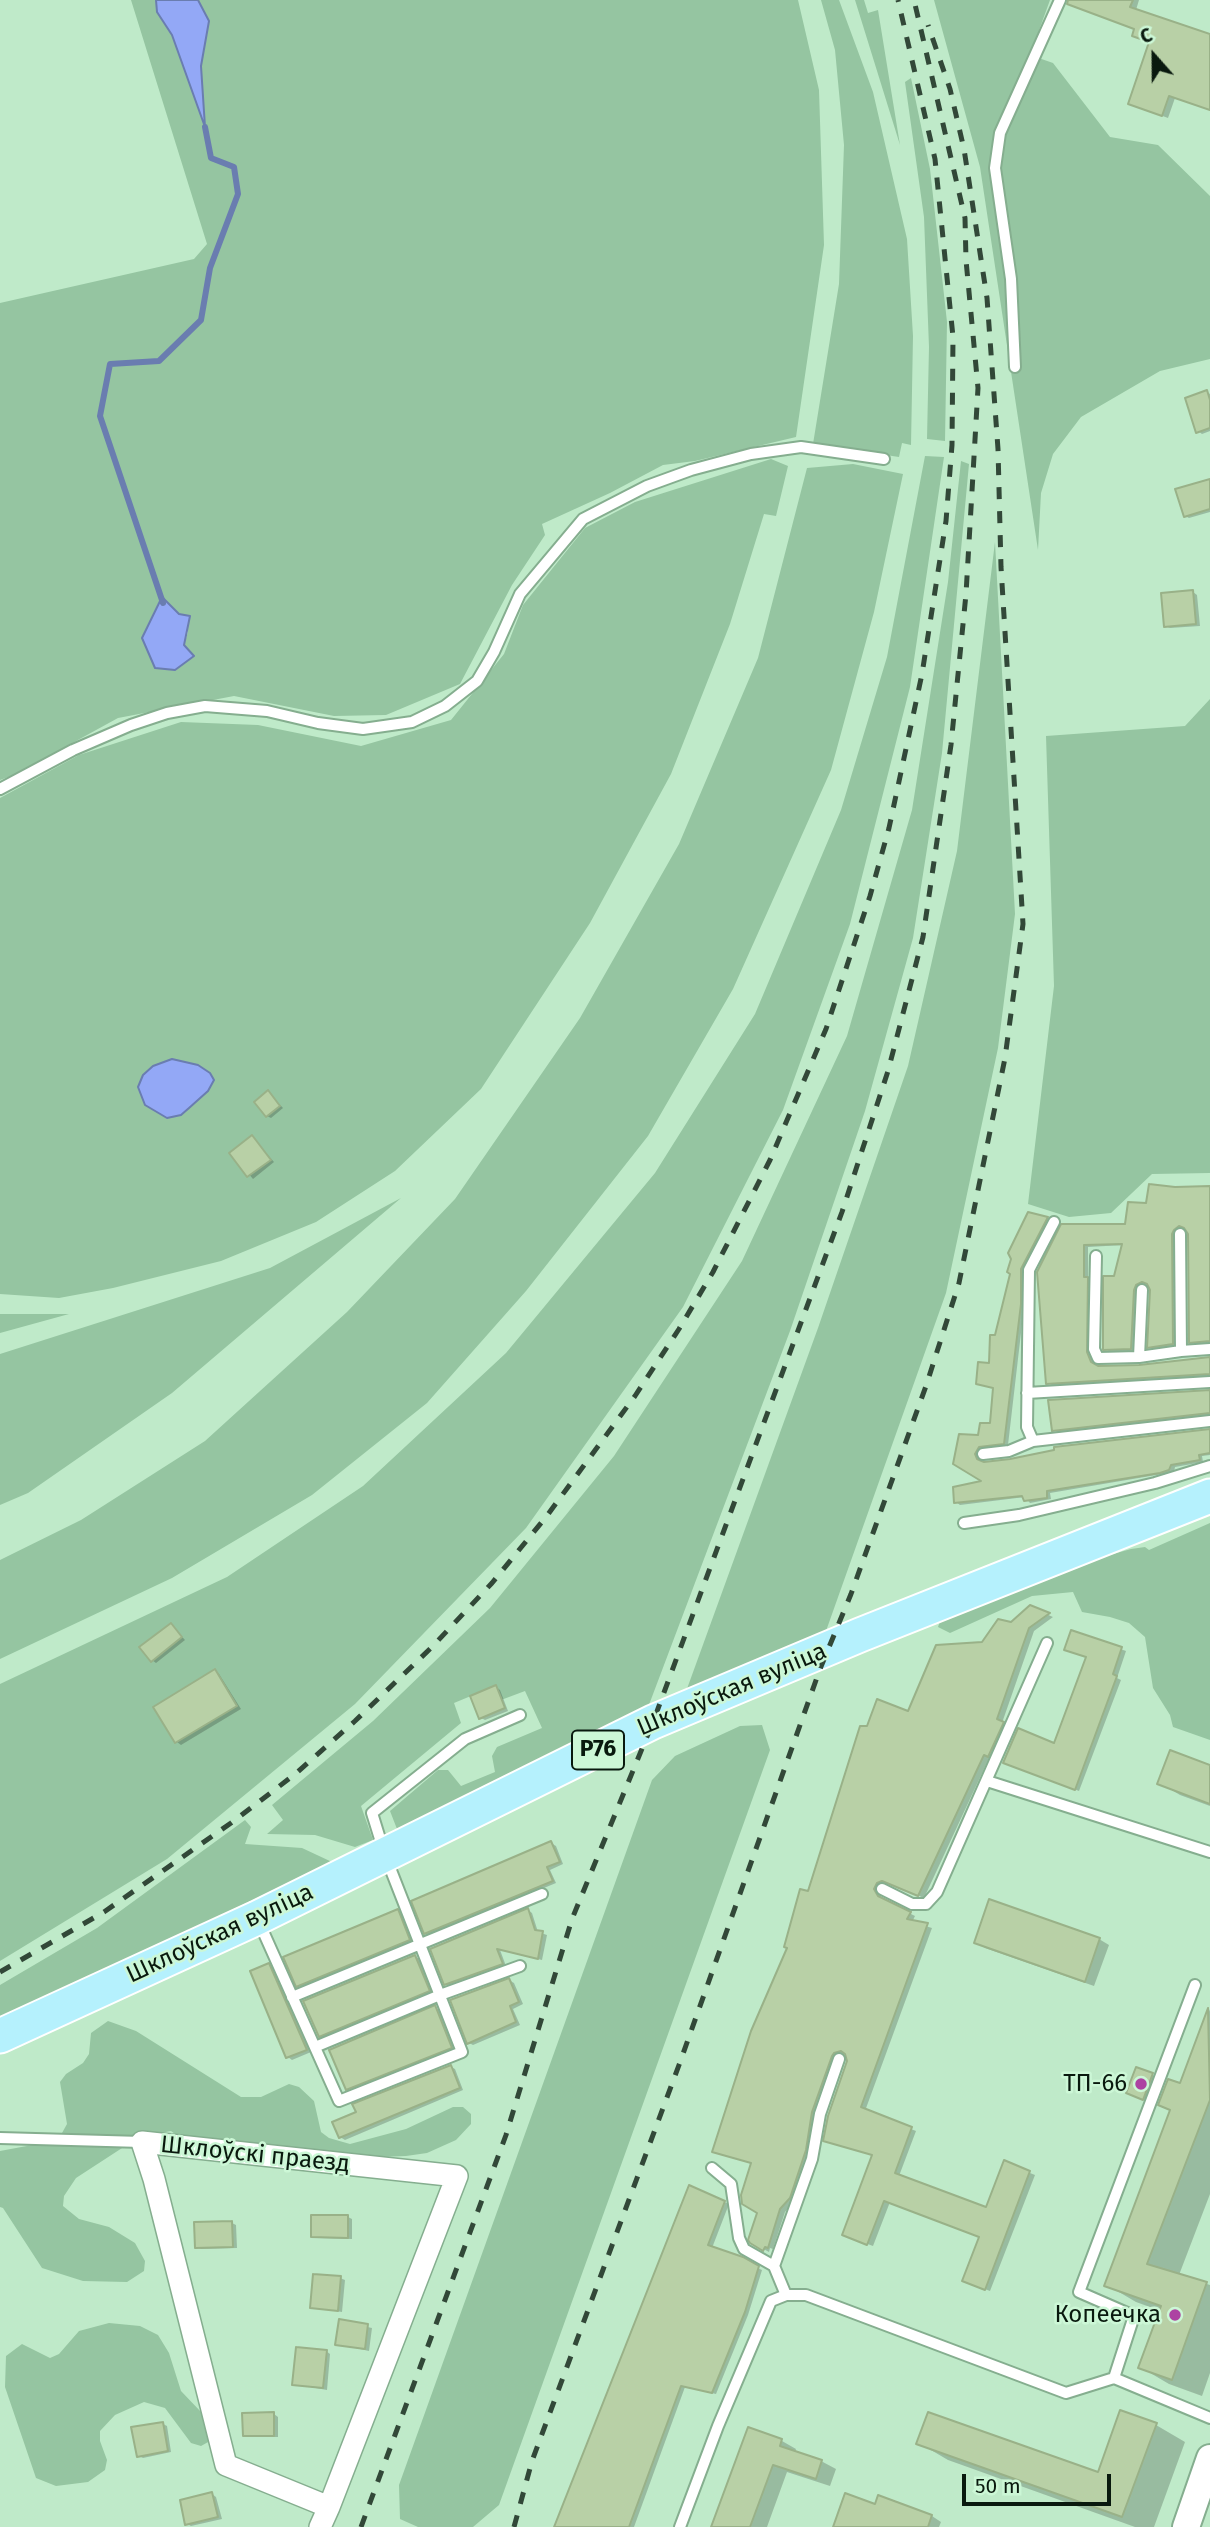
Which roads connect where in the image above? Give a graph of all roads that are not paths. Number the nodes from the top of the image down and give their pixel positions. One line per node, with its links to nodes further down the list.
1 (1060, 0): 2 (lane)
2 (1015, 367)
3 (884, 459): 4 (lane)
4 (0, 789)
5 (1054, 1223): 13 (lane)
6 (1180, 1234): 10 (lane)
7 (1096, 1256): 11 (lane)
8 (1142, 1290): 11 (lane)
9 (1210, 1349): 10 (lane)
10 (1181, 1351): 11 (lane)
11 (1139, 1357)
12 (1210, 1381): 13 (lane)
13 (1027, 1393): 15 (lane)
14 (1210, 1421): 15 (lane)
15 (1032, 1441): 16 (lane)
16 (984, 1454)
17 (1210, 1466): 19 (lane)
18 (1210, 1496): 24 (main road, Шклоўская вуліца / Р76)
19 (964, 1523)
20 (1047, 1643): 22 (lane)
21 (520, 1715): 24 (lane)
22 (987, 1780): 23 (lane); 25 (lane)
23 (1210, 1852)
24 (385, 1855): 27 (main road, Шклоўская вуліца / Р76); 28 (lane)
25 (882, 1889)
26 (542, 1894): 28 (lane)
27 (257, 1918): 32 (lane); 33 (main road, Шклоўская вуліца / Р76)
28 (419, 1944): 31 (lane); 32 (lane)
29 (520, 1966): 31 (lane)
30 (1195, 1985): 41 (lane)
31 (440, 1995): 34 (lane); 34 (lane)
32 (292, 1997): 34 (lane)
33 (0, 2036)
34 (315, 2047)
35 (839, 2059): 39 (lane)
36 (0, 2138): 37 (lane)
37 (142, 2142): 44 (street, Шклоўскі праезд); 44 (street, Шклоўскі праезд)
38 (712, 2168): 39 (lane)
39 (774, 2266): 40 (lane)
40 (786, 2295): 41 (lane); 45 (lane)
41 (1114, 2378): 42 (lane)
42 (1210, 2418)
43 (1210, 2458): 46 (street)
44 (325, 2517)
45 (680, 2527)
46 (1186, 2527)

